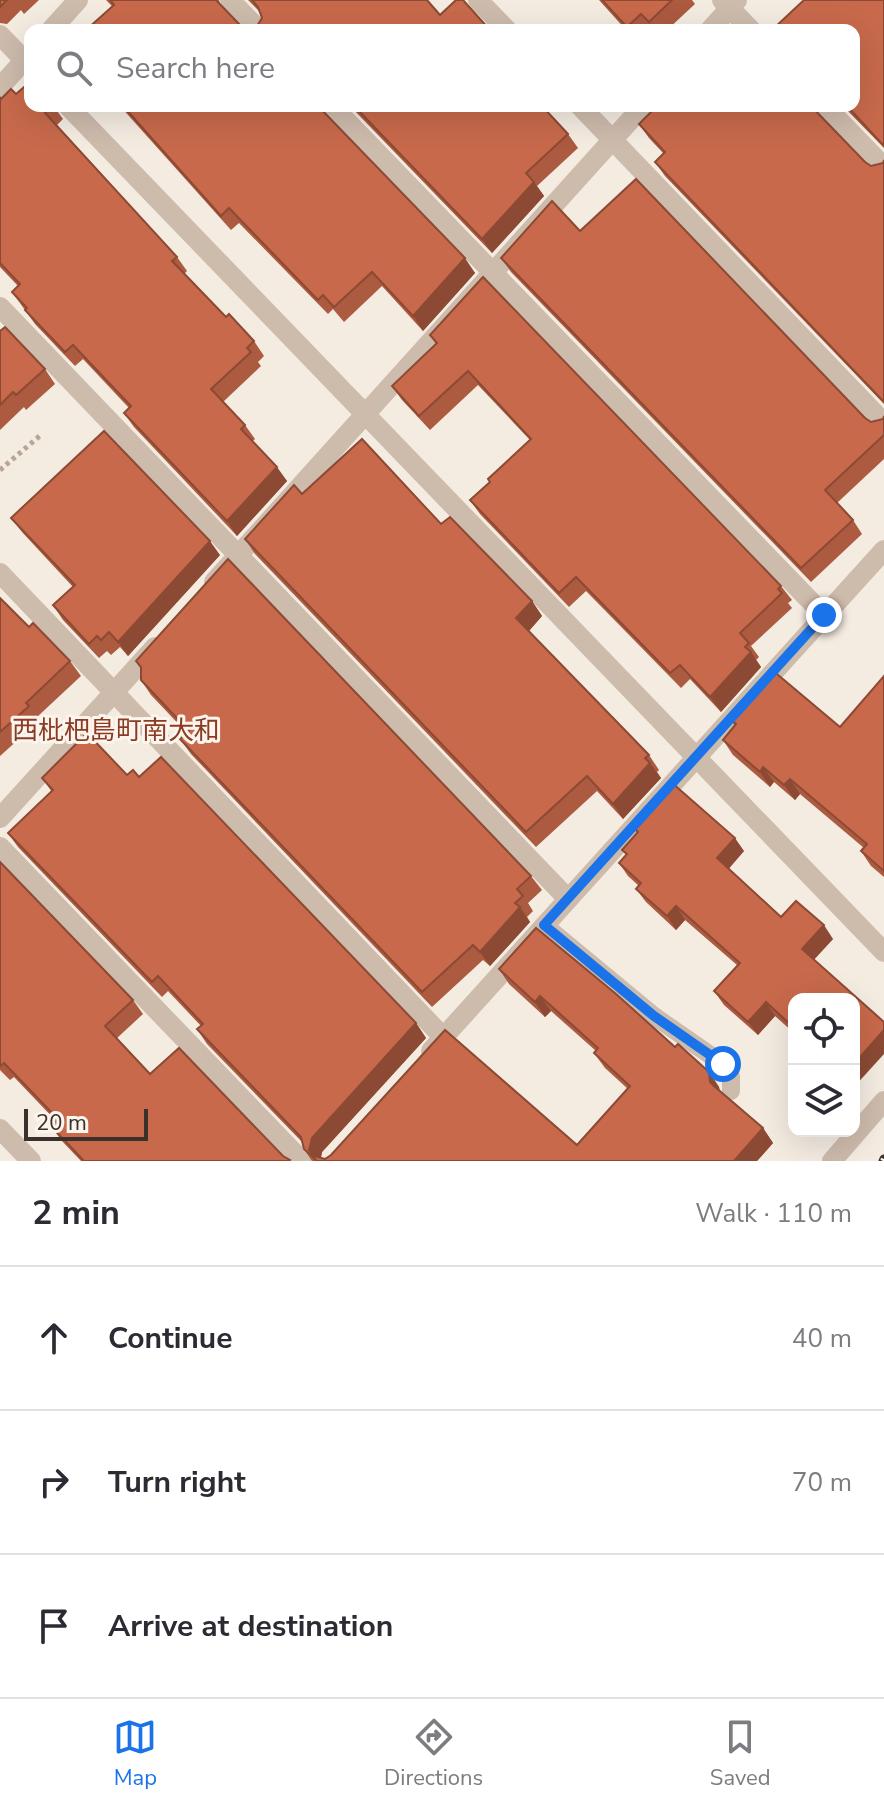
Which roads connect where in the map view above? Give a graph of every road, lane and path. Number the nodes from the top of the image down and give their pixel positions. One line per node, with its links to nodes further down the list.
1 (78, 0): 5 (street)
2 (230, 0): 6 (street)
3 (478, 0): 7 (street)
4 (729, 3): 8 (street); 9 (street)
5 (56, 24)
6 (253, 24)
7 (501, 24)
8 (714, 24)
9 (746, 24)
10 (0, 35): 11 (street)
11 (24, 56)
12 (24, 64): 13 (street)
13 (0, 87)
14 (74, 112): 23 (street)
15 (338, 112): 21 (street)
16 (586, 112): 19 (street)
17 (638, 112): 19 (street)
18 (831, 112): 20 (street)
19 (612, 140): 21 (street); 24 (street)
20 (884, 167)
21 (493, 273): 23 (street); 31 (street)
22 (0, 307): 28 (street)
23 (366, 415): 28 (street); 34 (street)
24 (884, 423)
25 (42, 434): 26 (path)
26 (0, 470)
27 (884, 550): 31 (street)
28 (238, 555): 30 (street); 37 (street)
29 (0, 573): 33 (street)
30 (197, 601)
31 (824, 615): 34 (street)
32 (166, 635): 33 (street)
33 (114, 692): 35 (street); 40 (street)
34 (696, 757): 37 (street); 39 (street)
35 (0, 818)
36 (0, 847): 46 (street)
37 (568, 899): 38 (street)
38 (544, 925): 40 (street); 42 (lane)
39 (884, 952)
40 (443, 1037): 41 (street)
41 (413, 1071)
42 (731, 1091)
43 (884, 1101): 47 (street)
44 (0, 1129): 45 (street)
45 (31, 1161)
46 (302, 1161)
47 (832, 1161)

